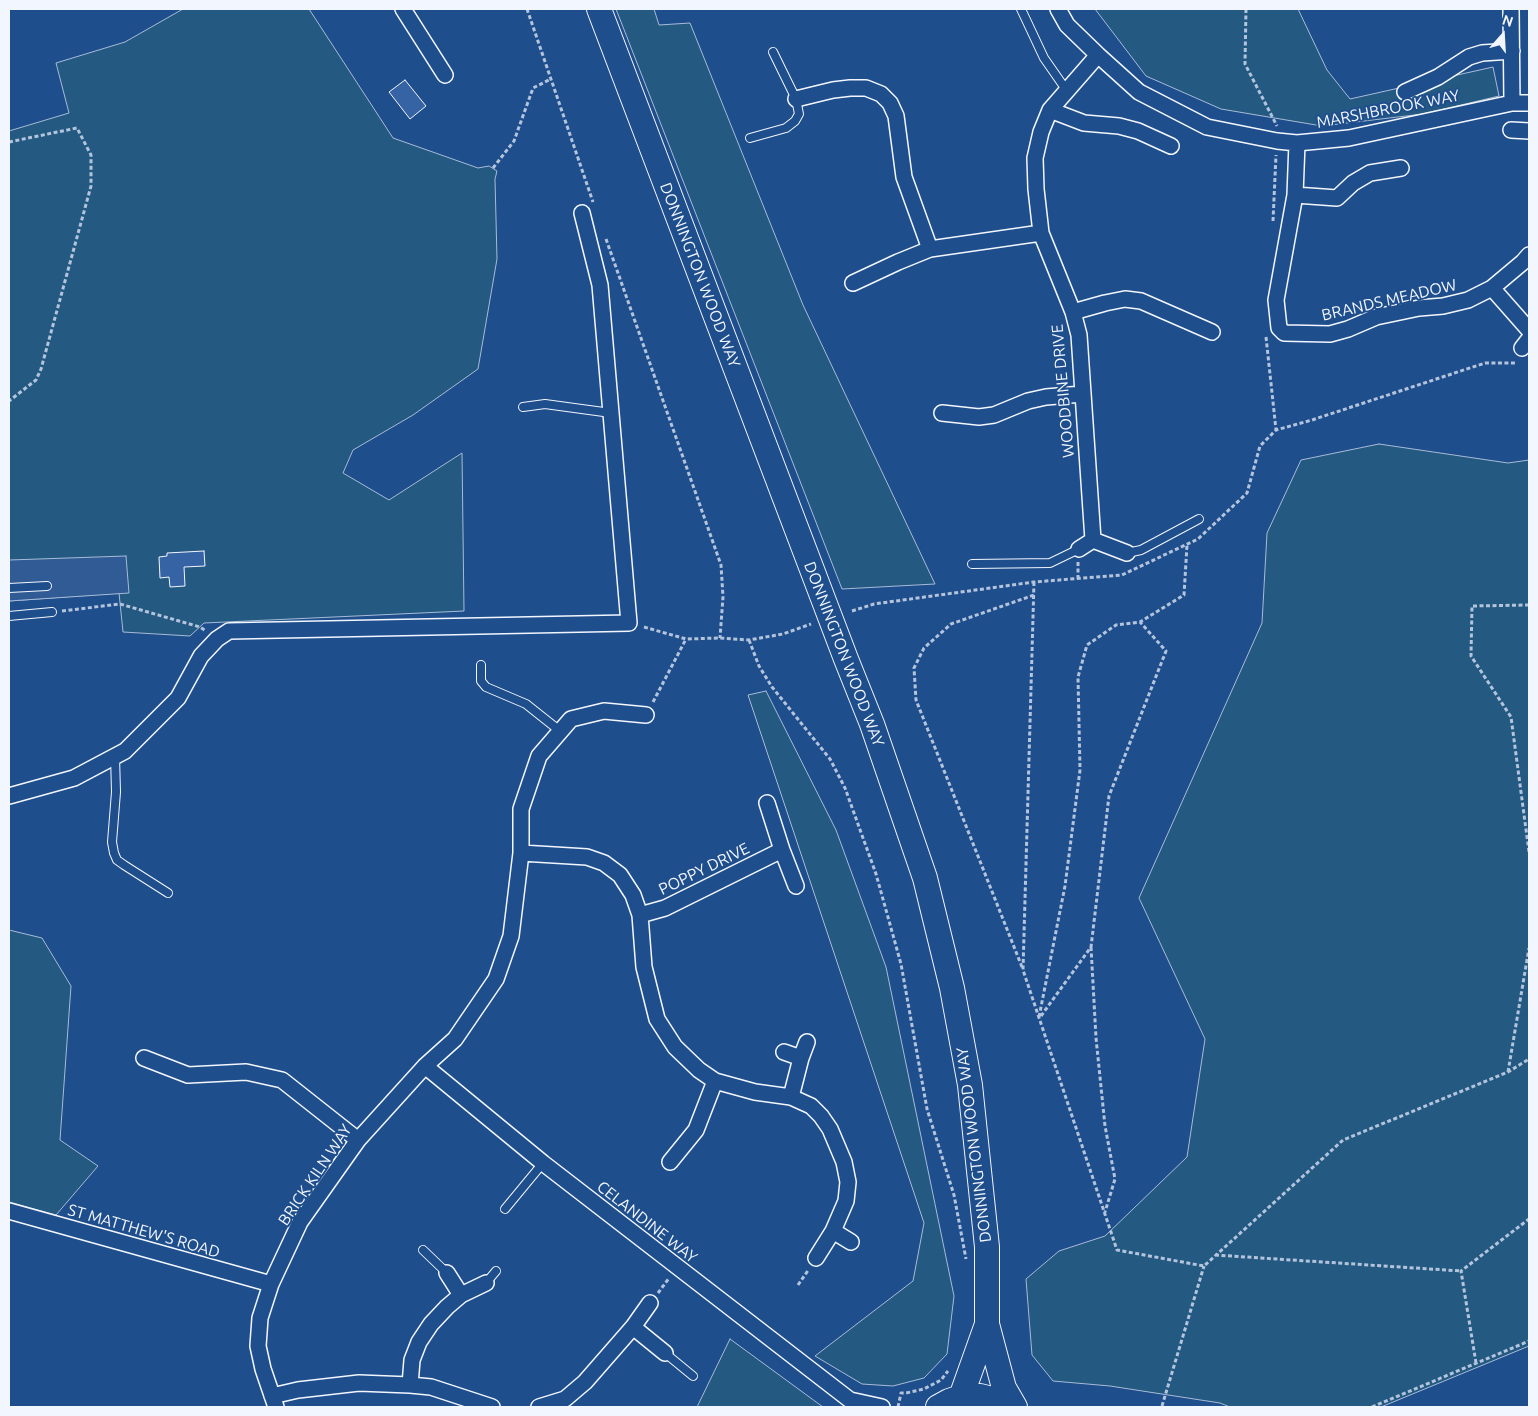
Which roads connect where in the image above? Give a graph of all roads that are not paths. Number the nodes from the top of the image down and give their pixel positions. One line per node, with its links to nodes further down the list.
1 (403, 9): 9 (street)
2 (599, 9): 78 (main road, DONNINGTON WOOD WAY)
3 (1021, 9): 10 (lane)
4 (1058, 9): 8 (street, MARSHBROOK WAY)
5 (1511, 9): 6 (street)
6 (1512, 51): 11 (street); 13 (street)
7 (773, 52): 12 (lane)
8 (1098, 55): 10 (street, WOODBINE DRIVE); 19 (street, MARSHBROOK WAY)
9 (445, 75)
10 (1068, 90): 15 (street, WOODBINE DRIVE)
11 (1405, 92)
12 (796, 99): 18 (lane); 25 (street)
13 (1512, 103): 14 (street, MARSHBROOK WAY); 19 (street, MARSHBROOK WAY)
14 (1529, 103)
15 (1050, 110): 20 (street); 24 (street, WOODBINE DRIVE)
16 (1512, 130): 17 (street)
17 (1529, 132)
18 (750, 138)
19 (1297, 143): 22 (street, BRANDS MEADOW)
20 (1172, 146)
21 (1401, 168): 22 (street)
22 (1295, 195): 28 (street, BRANDS MEADOW)
23 (589, 210): 34 (street)
24 (1041, 233): 25 (street); 29 (street, WOODBINE DRIVE)
25 (930, 249): 27 (street)
26 (1529, 255): 28 (street, BRANDS MEADOW)
27 (853, 283)
28 (1492, 288): 30 (street)
29 (1073, 312): 31 (street); 32 (street, WOODBINE DRIVE)
30 (1529, 330)
31 (1212, 332)
32 (1082, 394): 35 (street); 37 (street, WOODBINE DRIVE)
33 (523, 407): 34 (lane)
34 (611, 413): 48 (street)
35 (942, 413)
36 (1199, 519): 39 (lane)
37 (1093, 540): 38 (street); 39 (street)
38 (1079, 550): 40 (lane)
39 (1127, 553)
40 (972, 564)
41 (47, 586): 42 (lane)
42 (9, 588)
43 (52, 612): 44 (lane)
44 (9, 616)
45 (481, 665): 47 (lane)
46 (646, 715): 47 (street, BRICK KILN WAY)
47 (560, 731): 52 (street, BRICK KILN WAY)
48 (115, 756): 49 (street); 54 (lane)
49 (9, 796)
50 (767, 803): 51 (street)
51 (782, 850): 53 (street); 55 (street, POPPY DRIVE)
52 (521, 853): 55 (street); 60 (street, BRICK KILN WAY)
53 (796, 886)
54 (168, 893)
55 (640, 915): 61 (street)
56 (807, 1042): 59 (street)
57 (784, 1052): 59 (street)
58 (144, 1058): 63 (street)
59 (801, 1058): 62 (street)
60 (425, 1066): 63 (street, BRICK KILN WAY); 65 (street, CELANDINE WAY)
61 (715, 1081): 62 (street); 64 (street)
62 (791, 1097): 68 (street)
63 (358, 1140): 75 (street, BRICK KILN WAY)
64 (670, 1162)
65 (543, 1163): 66 (lane); 85 (street, CELANDINE WAY)
66 (505, 1209)
67 (9, 1211): 75 (street, ST MATTHEW'S ROAD)
68 (833, 1231): 69 (street); 71 (street)
69 (851, 1242)
70 (423, 1250): 73 (lane)
71 (816, 1258)
72 (496, 1271): 74 (lane)
73 (447, 1274): 76 (street)
74 (486, 1283): 76 (street)
75 (271, 1284): 84 (street, BRICK KILN WAY)
76 (462, 1295): 82 (street)
77 (650, 1303): 79 (street)
78 (987, 1324): 83 (main road, DONNINGTON WOOD WAY); 91 (main road, DONNINGTON WOOD WAY)
79 (633, 1327): 80 (street); 87 (street)
80 (665, 1352): 81 (lane)
81 (692, 1376)
82 (410, 1385): 84 (street); 86 (street)
83 (961, 1397): 89 (main road); 90 (main road)
84 (274, 1402)
85 (854, 1404): 88 (street, CELANDINE WAY)
86 (492, 1407)
87 (539, 1407)
88 (882, 1407)
89 (938, 1407)
90 (1011, 1407)
91 (1015, 1407)

